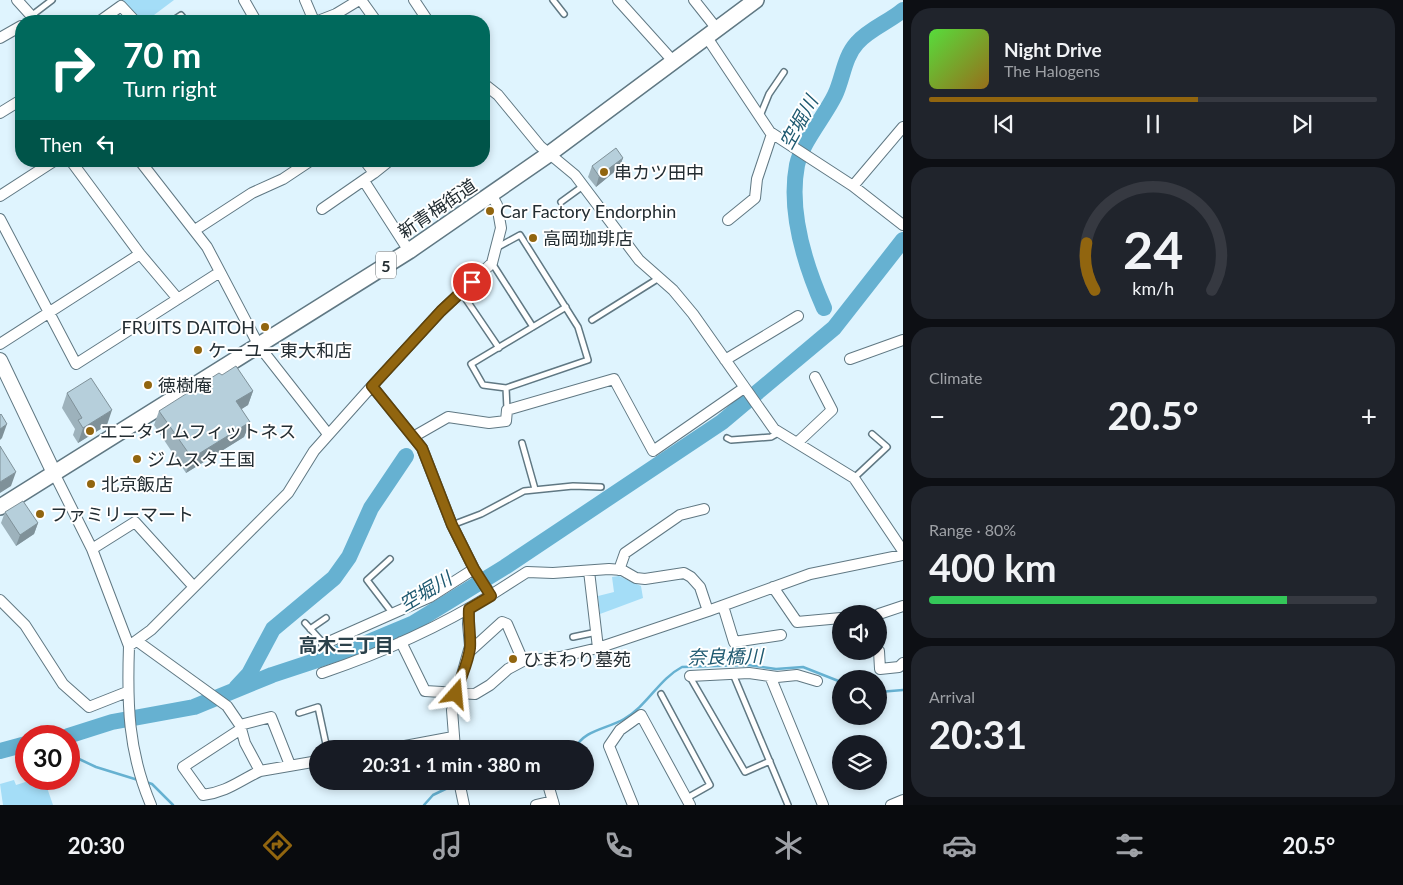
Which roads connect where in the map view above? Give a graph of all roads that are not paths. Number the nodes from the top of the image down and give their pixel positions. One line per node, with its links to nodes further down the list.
1 (17, 0): 12 (street)
2 (52, 0): 13 (lane)
3 (244, 0): 16 (street)
4 (305, 0): 17 (street)
5 (360, 0): 18 (street); 19 (street)
6 (414, 0): 20 (street)
7 (553, 0): 11 (lane)
8 (618, 0): 24 (street)
9 (694, 0): 22 (street)
10 (756, 0): 22 (main road, 新青梅街道 / 5)
11 (564, 14)
12 (29, 15)
13 (38, 15)
14 (108, 15): 15 (street)
15 (129, 15)
16 (253, 15)
17 (313, 15)
18 (342, 15)
19 (371, 15)
20 (424, 15)
21 (15, 29): 23 (street)
22 (712, 32): 24 (main road, 新青梅街道 / 5); 29 (street)
23 (0, 38)
24 (672, 61): 32 (main road, 新青梅街道 / 5)
25 (784, 72): 29 (lane)
26 (490, 89): 32 (street)
27 (15, 104): 28 (street)
28 (0, 113)
29 (759, 118): 31 (street)
30 (903, 127): 42 (street)
31 (772, 134): 42 (street); 48 (street)
32 (549, 154): 41 (street); 43 (main road, 新青梅街道 / 5)
33 (45, 167): 44 (street)
34 (75, 167): 53 (street)
35 (145, 167): 50 (street)
36 (301, 167): 50 (street)
37 (369, 167): 39 (street)
38 (382, 167): 39 (street)
39 (374, 173): 40 (street)
40 (364, 181): 46 (street); 52 (street)
41 (584, 185): 45 (lane); 56 (street)
42 (853, 186): 49 (street)
43 (491, 194): 51 (street); 52 (main road, 新青梅街道 / 5)
44 (0, 196)
45 (561, 202)
46 (322, 209)
47 (0, 219): 60 (street)
48 (728, 220)
49 (903, 225)
50 (194, 230): 55 (street)
51 (498, 247): 54 (street); 59 (lane)
52 (409, 251): 66 (main road, 新青梅街道 / 5)
53 (140, 254): 58 (street); 60 (street)
54 (492, 263): 57 (street); 63 (lane)
55 (220, 272): 58 (street); 66 (street)
56 (659, 278): 62 (lane); 70 (street)
57 (462, 292): 67 (lane); 72 (street)
58 (178, 299): 60 (street)
59 (566, 307): 63 (lane); 73 (lane)
60 (49, 314): 65 (street)
61 (798, 316): 70 (street)
62 (592, 320)
63 (532, 327): 67 (lane)
64 (903, 340): 68 (street)
65 (0, 344)
66 (259, 346): 77 (street); 83 (main road, 新青梅街道 / 5)
67 (498, 348): 73 (lane)
68 (850, 359)
69 (0, 360): 83 (street)
70 (725, 360): 74 (street)
71 (815, 377): 81 (street)
72 (372, 386): 77 (street); 79 (street)
73 (506, 388): 75 (lane)
74 (745, 389): 75 (street); 76 (street)
75 (507, 410): 79 (street)
76 (779, 432): 80 (lane); 81 (street)
77 (328, 434): 97 (street)
78 (872, 434): 84 (lane)
79 (413, 436): 89 (street)
80 (726, 438)
81 (798, 442): 84 (street)
82 (522, 443): 86 (lane)
83 (54, 473): 87 (main road, 新青梅街道 / 5); 90 (street)
84 (854, 478): 91 (street)
85 (601, 487): 86 (lane)
86 (535, 489): 89 (lane)
87 (0, 507)
88 (704, 509): 95 (street)
89 (452, 525): 94 (street)
90 (92, 549): 97 (street); 115 (street)
91 (903, 551)
92 (903, 555): 98 (street)
93 (390, 559): 106 (lane)
94 (475, 570): 99 (street); 106 (street)
95 (619, 570): 96 (street); 104 (street)
96 (590, 571): 99 (street); 111 (street)
97 (194, 587): 115 (street)
98 (773, 587): 101 (street); 108 (street)
99 (490, 594): 103 (street)
100 (0, 600): 129 (street)
101 (723, 606): 104 (street); 112 (street)
102 (903, 606): 105 (street)
103 (469, 609): 114 (street); 118 (street)
104 (708, 611): 117 (street)
105 (887, 611)
106 (393, 615): 116 (street)
107 (326, 618): 110 (lane)
108 (832, 619)
109 (305, 623): 110 (lane)
110 (310, 629): 116 (lane)
111 (597, 632): 113 (lane); 117 (street)
112 (781, 635)
113 (573, 637)
114 (402, 642): 122 (street); 127 (street)
115 (133, 644): 129 (street); 131 (street)
116 (324, 644)
117 (598, 648): 120 (street)
118 (469, 652): 120 (street); 127 (street)
119 (880, 660): 121 (street)
120 (523, 661): 127 (street)
121 (903, 663)
122 (322, 673)
123 (733, 673): 124 (street); 125 (street); 136 (lane)
124 (690, 676): 136 (lane)
125 (770, 676): 126 (street); 150 (street)
126 (817, 681)
127 (456, 694): 132 (street)
128 (661, 694): 143 (lane)
129 (127, 697): 145 (street)
130 (298, 713): 133 (lane)
131 (240, 727): 138 (street); 139 (street); 139 (street)
132 (453, 737): 134 (street); 135 (street)
133 (325, 740)
134 (437, 740)
135 (454, 740)
136 (770, 761): 149 (lane)
137 (309, 762): 138 (street)
138 (290, 765): 139 (street)
139 (260, 771)
140 (461, 790): 146 (street)
141 (550, 790): 144 (street)
142 (903, 800): 151 (street)
143 (689, 801): 148 (street)
144 (554, 803): 147 (street)
145 (151, 805)
146 (464, 805)
147 (536, 805)
148 (633, 805)
149 (788, 805)
150 (823, 805)
151 (891, 805)

